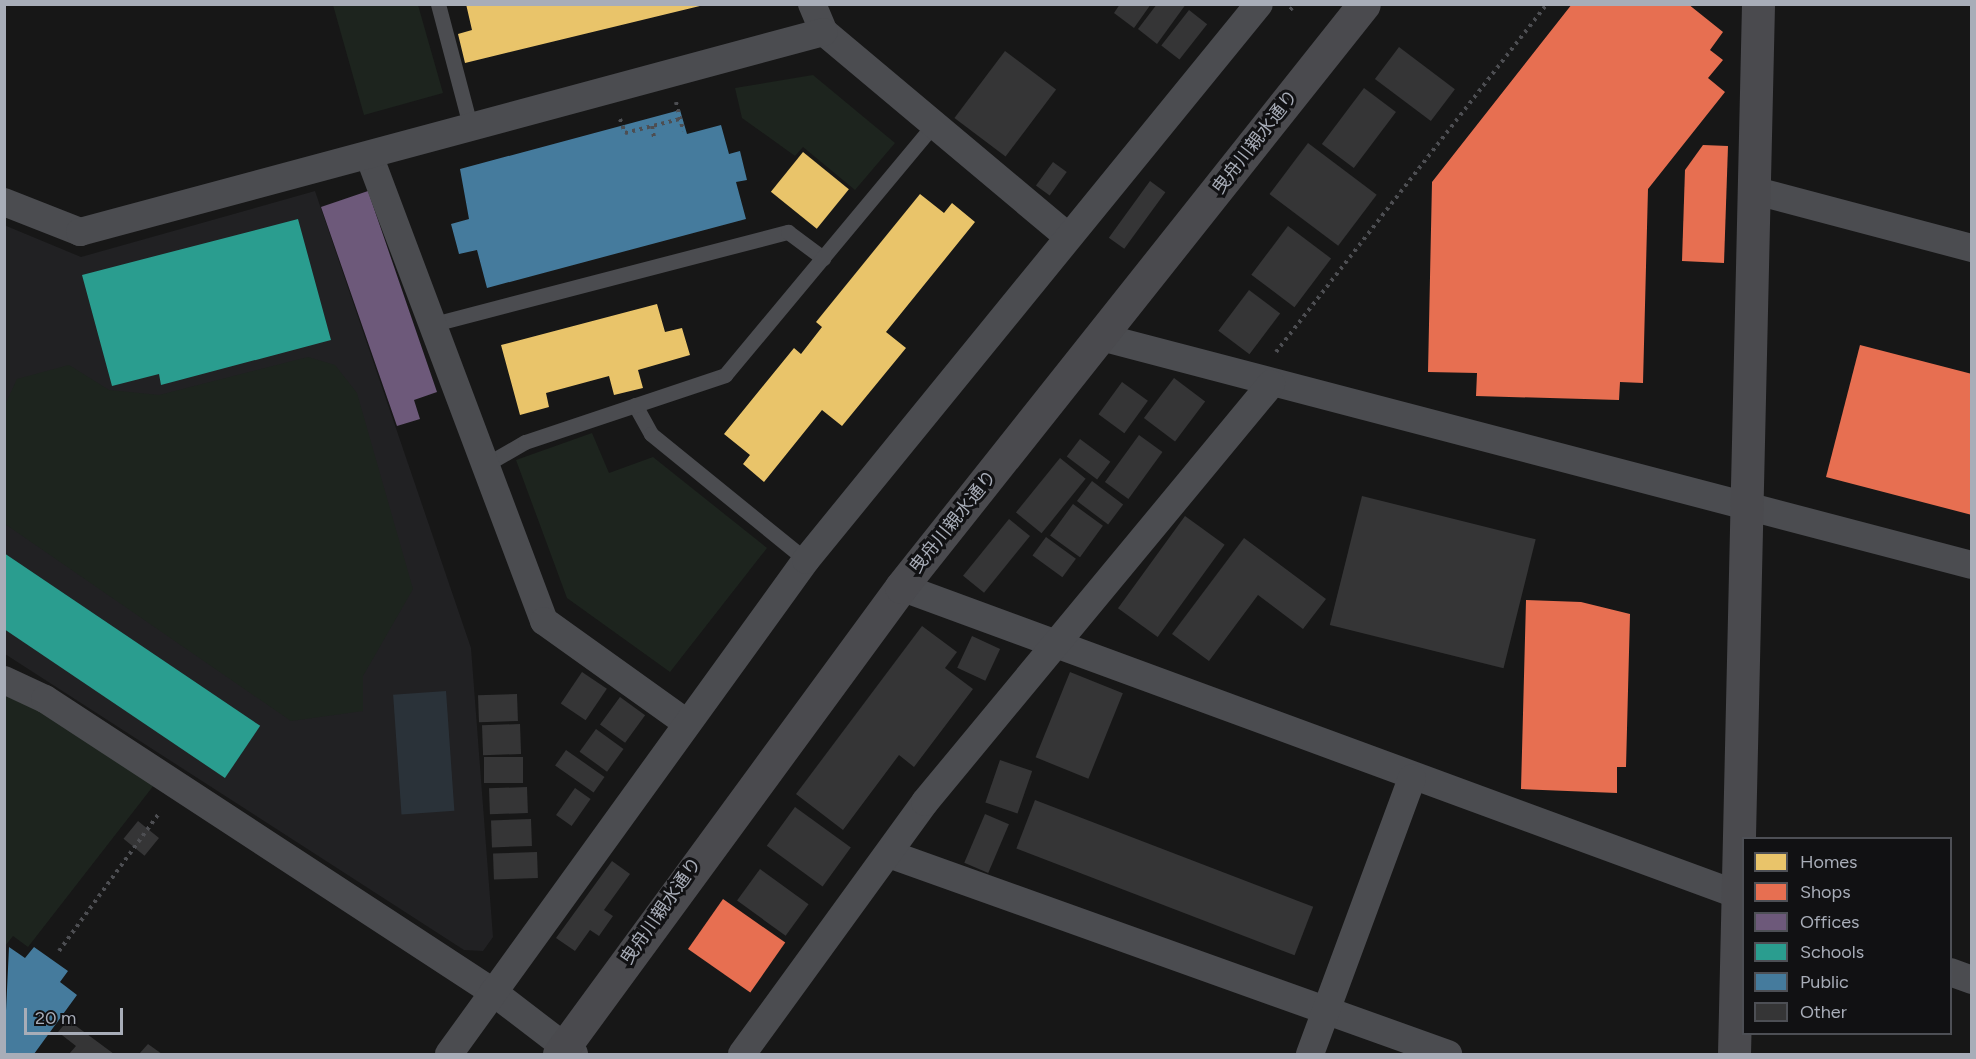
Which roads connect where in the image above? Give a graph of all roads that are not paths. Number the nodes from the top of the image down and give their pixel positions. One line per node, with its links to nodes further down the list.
1 (438, 4): 8 (lane)
2 (812, 4): 6 (street)
3 (1259, 4): 12 (street)
4 (1364, 4): 16 (street, 曳舟川親水通り)
5 (1758, 4): 10 (street)
6 (824, 32): 7 (street); 8 (street)
7 (934, 124): 12 (street); 14 (lane)
8 (471, 129): 9 (street)
9 (370, 158): 11 (street); 15 (street)
10 (1756, 191): 13 (street); 20 (street)
11 (4, 202)
12 (1068, 237): 21 (street)
13 (1971, 248)
14 (823, 258): 15 (lane); 18 (lane)
15 (434, 324): 19 (street)
16 (1101, 337): 17 (street); 23 (street, 曳舟川親水通り)
17 (1262, 382): 20 (street); 24 (street)
18 (635, 405): 19 (lane); 21 (lane)
19 (485, 465): 26 (street)
20 (1745, 504): 22 (street); 29 (street)
21 (806, 560): 26 (street)
22 (1971, 565)
23 (901, 587): 24 (street); 34 (street, 曳舟川親水通り)
24 (1051, 646): 27 (street); 28 (street)
25 (4, 680): 32 (street)
26 (685, 722): 32 (street)
27 (1412, 778): 29 (street); 33 (street)
28 (889, 854): 33 (street); 36 (street)
29 (1741, 896): 39 (street)
30 (1952, 973): 31 (street)
31 (1971, 980)
32 (493, 992): 34 (street); 35 (street)
33 (1327, 1010): 37 (street); 38 (street)
34 (566, 1052)
35 (449, 1054)
36 (742, 1054)
37 (1310, 1054)
38 (1448, 1054)
39 (1734, 1054)

